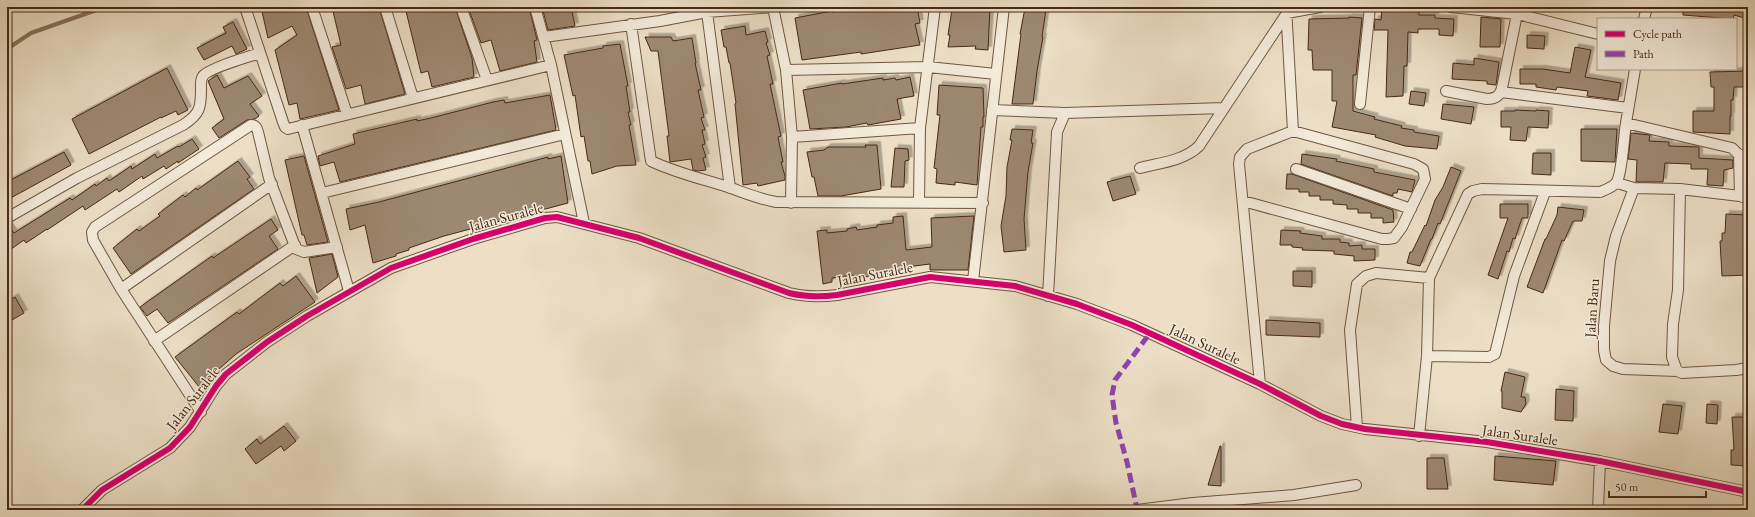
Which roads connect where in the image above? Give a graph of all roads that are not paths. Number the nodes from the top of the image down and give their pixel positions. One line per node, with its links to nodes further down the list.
1 (245, 7): 20 (street)
2 (312, 7): 35 (street)
3 (384, 7): 29 (street)
4 (461, 7): 26 (street)
5 (535, 7): 19 (street)
6 (773, 7): 14 (street); 23 (street)
7 (935, 7): 22 (street)
8 (1004, 7): 25 (street)
9 (1320, 7): 13 (street)
10 (1370, 7): 30 (street)
11 (1451, 7): 15 (street)
12 (1647, 7): 16 (street)
13 (1286, 10): 31 (street); 39 (street)
14 (707, 12): 17 (street); 48 (street)
15 (1517, 14): 18 (street); 28 (street)
16 (1644, 18)
17 (631, 24): 19 (street); 48 (street)
18 (1597, 34)
19 (544, 37): 21 (street)
20 (260, 53): 37 (street); 59 (street)
21 (551, 65): 26 (street); 40 (street)
22 (928, 67): 23 (street); 25 (street); 38 (street)
23 (786, 70): 41 (street)
24 (1635, 70): 32 (street)
25 (996, 74): 33 (street)
26 (487, 80): 29 (street)
27 (1446, 91): 28 (street)
28 (1501, 92): 32 (street)
29 (413, 98): 35 (street)
30 (1360, 104)
31 (1224, 108): 34 (street); 44 (street)
32 (1628, 108): 36 (street)
33 (992, 110): 34 (street); 57 (street)
34 (1065, 113): 67 (street)
35 (347, 114): 37 (street)
36 (1626, 123): 42 (street); 46 (street)
37 (302, 125): 52 (street)
38 (920, 128): 41 (street); 55 (street)
39 (1293, 131): 54 (street); 58 (street)
40 (565, 134): 52 (street); 60 (street)
41 (792, 137): 56 (street)
42 (1738, 152): 43 (lane); 53 (street)
43 (1748, 153)
44 (1140, 168)
45 (1296, 169): 58 (street)
46 (1617, 183): 49 (street); 51 (street)
47 (272, 184): 61 (street); 65 (street); 65 (street)
48 (730, 188): 56 (street)
49 (1634, 188): 50 (street); 71 (street, Jalan Baru)
50 (1680, 189): 53 (street); 71 (street)
51 (1545, 192): 63 (street); 69 (street)
52 (322, 193): 62 (street)
53 (1744, 198)
54 (1243, 201): 58 (street); 72 (street)
55 (919, 202): 56 (street); 57 (street)
56 (790, 203)
57 (983, 203): 64 (street)
58 (1411, 209)
59 (7, 218)
60 (584, 223): 64 (street, Jalan Suralele); 66 (street, Jalan Suralele)
61 (294, 245): 62 (street); 68 (street)
62 (337, 247): 66 (street)
63 (1429, 278): 69 (street); 74 (street)
64 (973, 281): 67 (street, Jalan Suralele)
65 (121, 289): 68 (street)
66 (350, 291): 73 (street, Jalan Suralele)
67 (1048, 296): 72 (street, Jalan Suralele)
68 (154, 341): 73 (street)
69 (1427, 356): 75 (street)
70 (1748, 368): 71 (street)
71 (1677, 371)
72 (1260, 384): 74 (street, Jalan Suralele)
73 (201, 412): 79 (street, Jalan Suralele)
74 (1357, 427): 75 (street, Jalan Suralele)
75 (1419, 436): 76 (street, Jalan Suralele)
76 (1600, 460): 78 (street, Jalan Suralele); 81 (street)
77 (1356, 485): 80 (street)
78 (1748, 492)
79 (82, 510)
80 (1137, 510)
81 (1598, 510)

